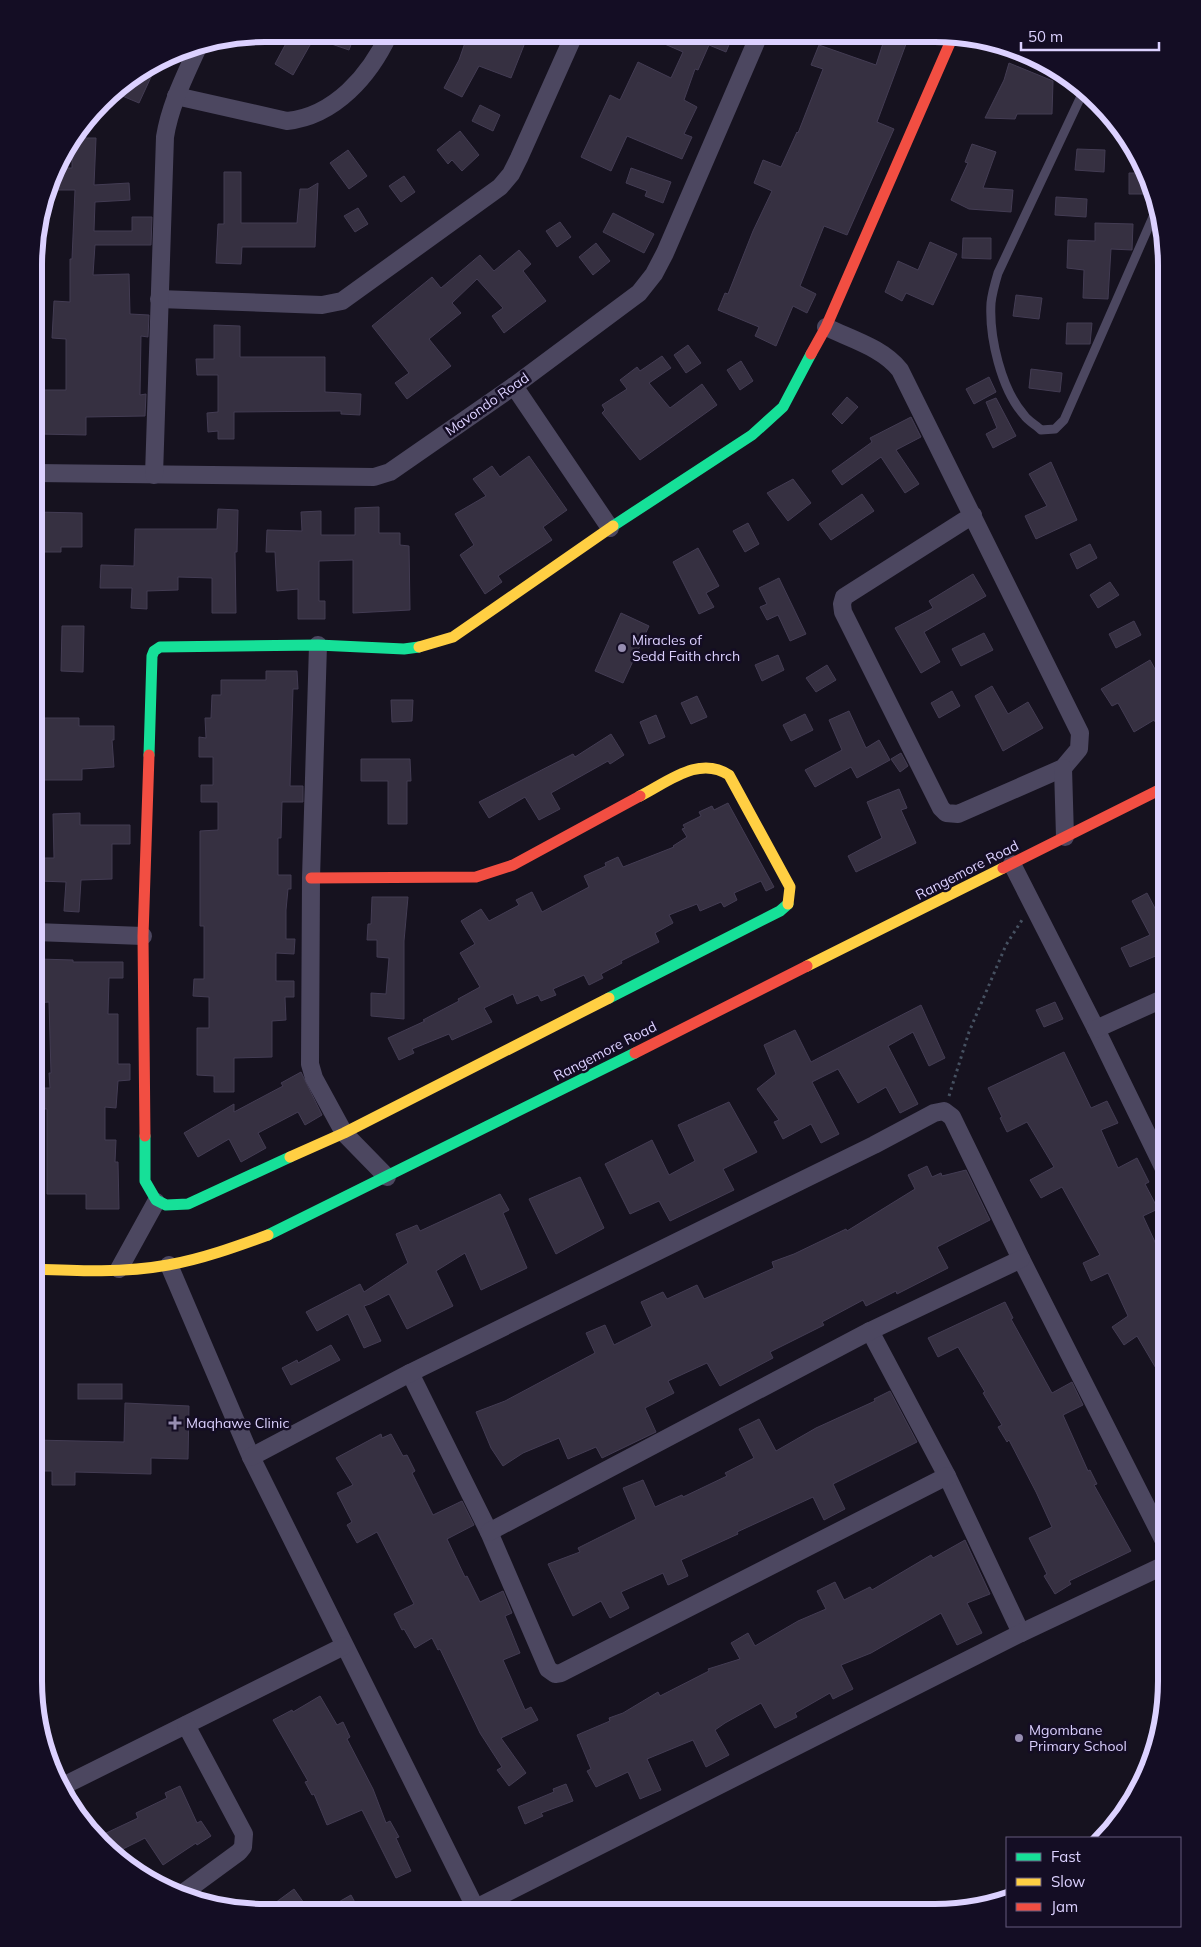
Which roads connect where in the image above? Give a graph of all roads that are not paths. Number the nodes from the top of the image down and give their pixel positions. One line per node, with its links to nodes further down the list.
1 (384, 42): 6 (street)
2 (571, 42): 9 (street)
3 (756, 42): 11 (street, Mavondo Road)
4 (950, 43): 10 (street)
5 (195, 54): 6 (street)
6 (176, 96): 9 (street)
7 (1081, 97): 8 (lane)
8 (1153, 217)
9 (159, 299): 13 (street)
10 (826, 327): 14 (street); 15 (street)
11 (514, 386): 13 (street, Mavondo Road); 15 (street)
12 (42, 473): 13 (street, Mavondo Road)
13 (154, 475)
14 (972, 515): 17 (street); 17 (street)
15 (610, 528): 16 (street)
16 (318, 645): 21 (street); 23 (street)
17 (1063, 768): 19 (street)
18 (1158, 790): 19 (street, Rangemore Road)
19 (1065, 837): 20 (street, Rangemore Road)
20 (1012, 864): 25 (street); 28 (street, Rangemore Road)
21 (311, 878): 26 (street); 26 (street)
22 (42, 932): 23 (street)
23 (143, 936): 29 (street)
24 (1158, 1001): 25 (street)
25 (1096, 1029): 27 (street)
26 (344, 1133): 28 (street); 29 (street)
27 (1158, 1156)
28 (387, 1177): 31 (street, Rangemore Road)
29 (156, 1202): 33 (street)
30 (1021, 1259): 34 (street); 35 (street); 38 (street)
31 (169, 1265): 33 (street, Rangemore Road); 36 (street)
32 (42, 1269): 33 (street, Rangemore Road)
33 (119, 1270)
34 (870, 1331): 37 (street); 39 (street)
35 (410, 1373): 36 (street); 39 (street)
36 (251, 1457): 42 (street)
37 (947, 1476): 39 (street); 41 (street)
38 (1158, 1529)
39 (489, 1532)
40 (1158, 1568): 41 (street)
41 (1021, 1633): 47 (street)
42 (344, 1646): 43 (street); 46 (street)
43 (186, 1725): 44 (street); 45 (street)
44 (68, 1784)
45 (187, 1891)
46 (469, 1904)
47 (484, 1904)

